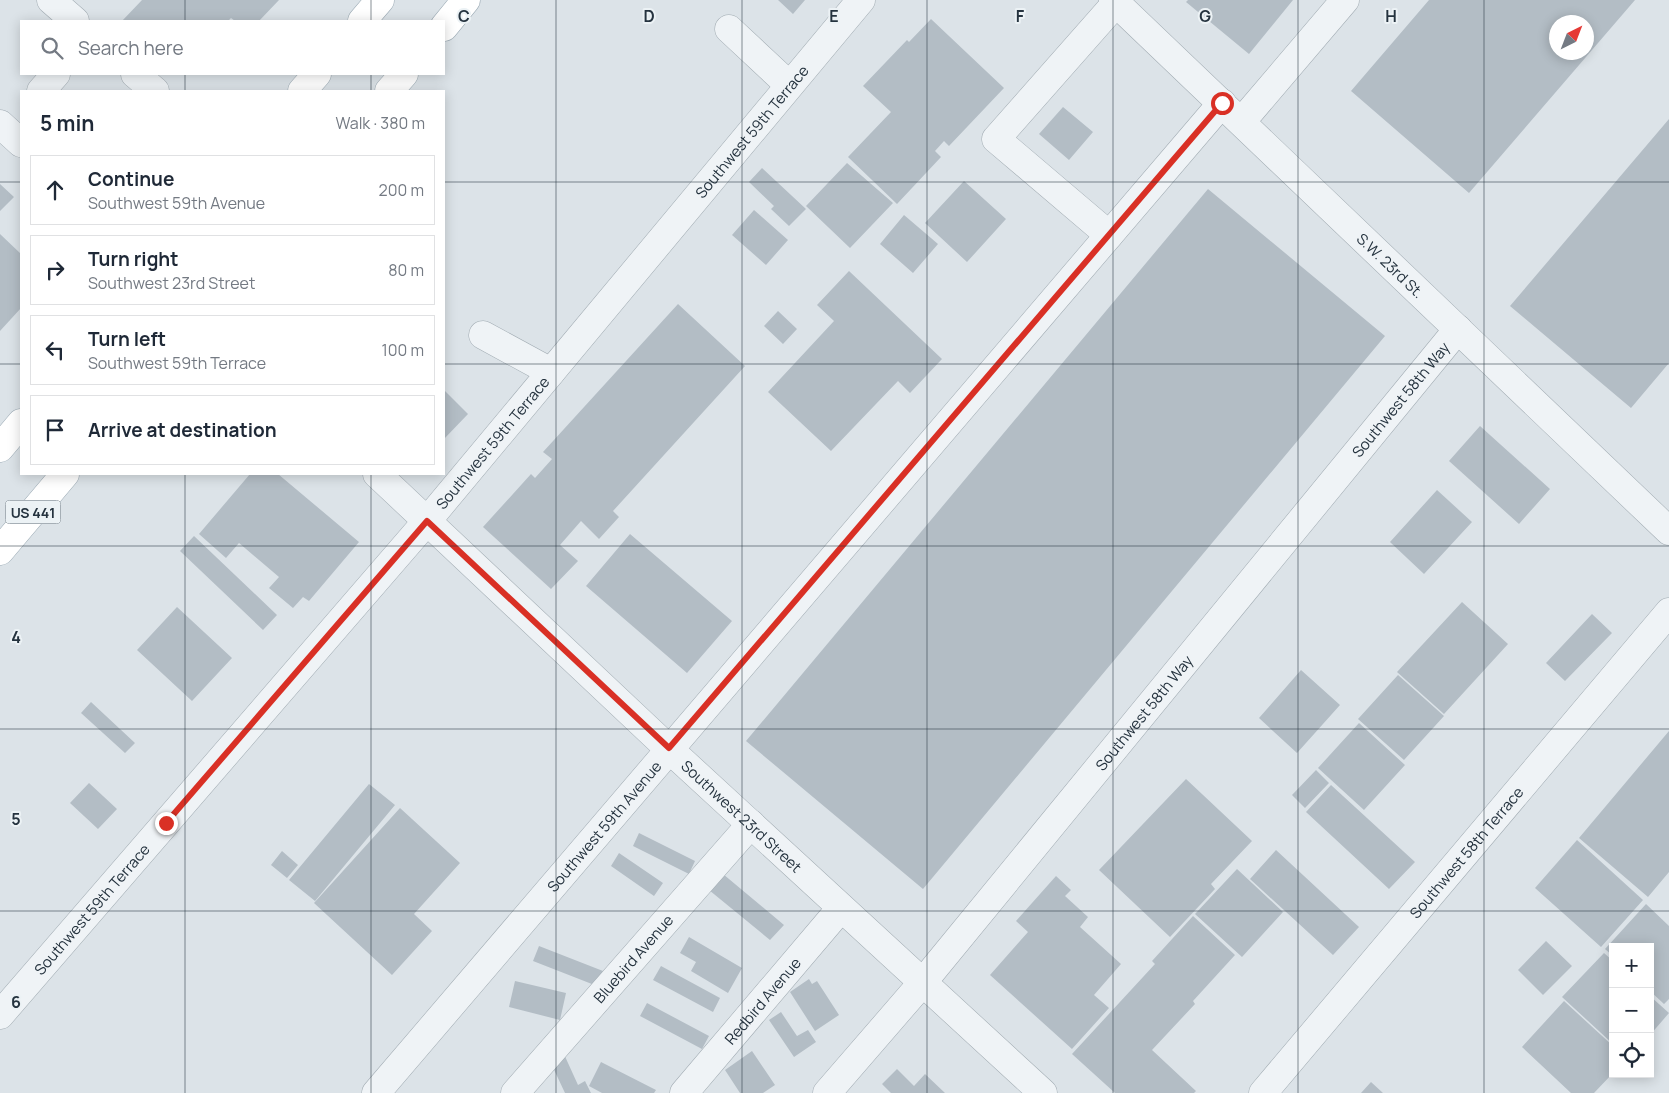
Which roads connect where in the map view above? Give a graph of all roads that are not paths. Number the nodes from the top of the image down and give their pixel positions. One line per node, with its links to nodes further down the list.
1 (51, 0): 7 (street)
2 (380, 0): 8 (main road)
3 (466, 0): 9 (main road)
4 (861, 0): 15 (street, Southwest 59th Terrace)
5 (1345, 0): 21 (street)
6 (1114, 2): 20 (street, S.W. 23rd St.); 22 (street)
7 (74, 20)
8 (363, 20)
9 (445, 26)
10 (729, 29): 15 (street)
11 (55, 75): 16 (street)
12 (137, 75): 17 (street)
13 (316, 75): 18 (main road)
14 (403, 75): 19 (main road)
15 (789, 85): 25 (street, Southwest 59th Terrace)
16 (42, 90)
17 (155, 90)
18 (303, 90)
19 (391, 90)
20 (1222, 103): 21 (street, S.W. 23rd St.); 22 (street, Southwest 59th Avenue)
21 (1242, 121): 23 (street, S.W. 23rd St.)
22 (1109, 235): 34 (street, Southwest 59th Avenue)
23 (1458, 329): 31 (street, S.W. 23rd St.); 37 (street, Southwest 58th Way)
24 (483, 335): 25 (street)
25 (551, 372): 30 (street, Southwest 59th Terrace)
26 (20, 423): 27 (main road)
27 (0, 448)
28 (64, 475): 32 (main road, US 441)
29 (378, 475): 30 (street, Southwest 23rd Street)
30 (427, 521): 34 (street, Southwest 23rd Street); 38 (street, Southwest 59th Terrace)
31 (1669, 531)
32 (0, 551)
33 (1669, 612): 44 (street, Southwest 58th Terrace)
34 (669, 748): 35 (street, Southwest 23rd Street); 39 (street, Southwest 59th Avenue)
35 (751, 824): 36 (street, Southwest 23rd Street); 40 (street, Bluebird Avenue)
36 (842, 908): 37 (street, Southwest 23rd Street); 41 (street, Redbird Avenue)
37 (923, 982): 42 (street, Southwest 58th Way); 43 (street, Southwest 23rd Street)
38 (0, 1015)
39 (376, 1093)
40 (515, 1093)
41 (684, 1093)
42 (827, 1093)
43 (1042, 1093)
44 (1263, 1093)

